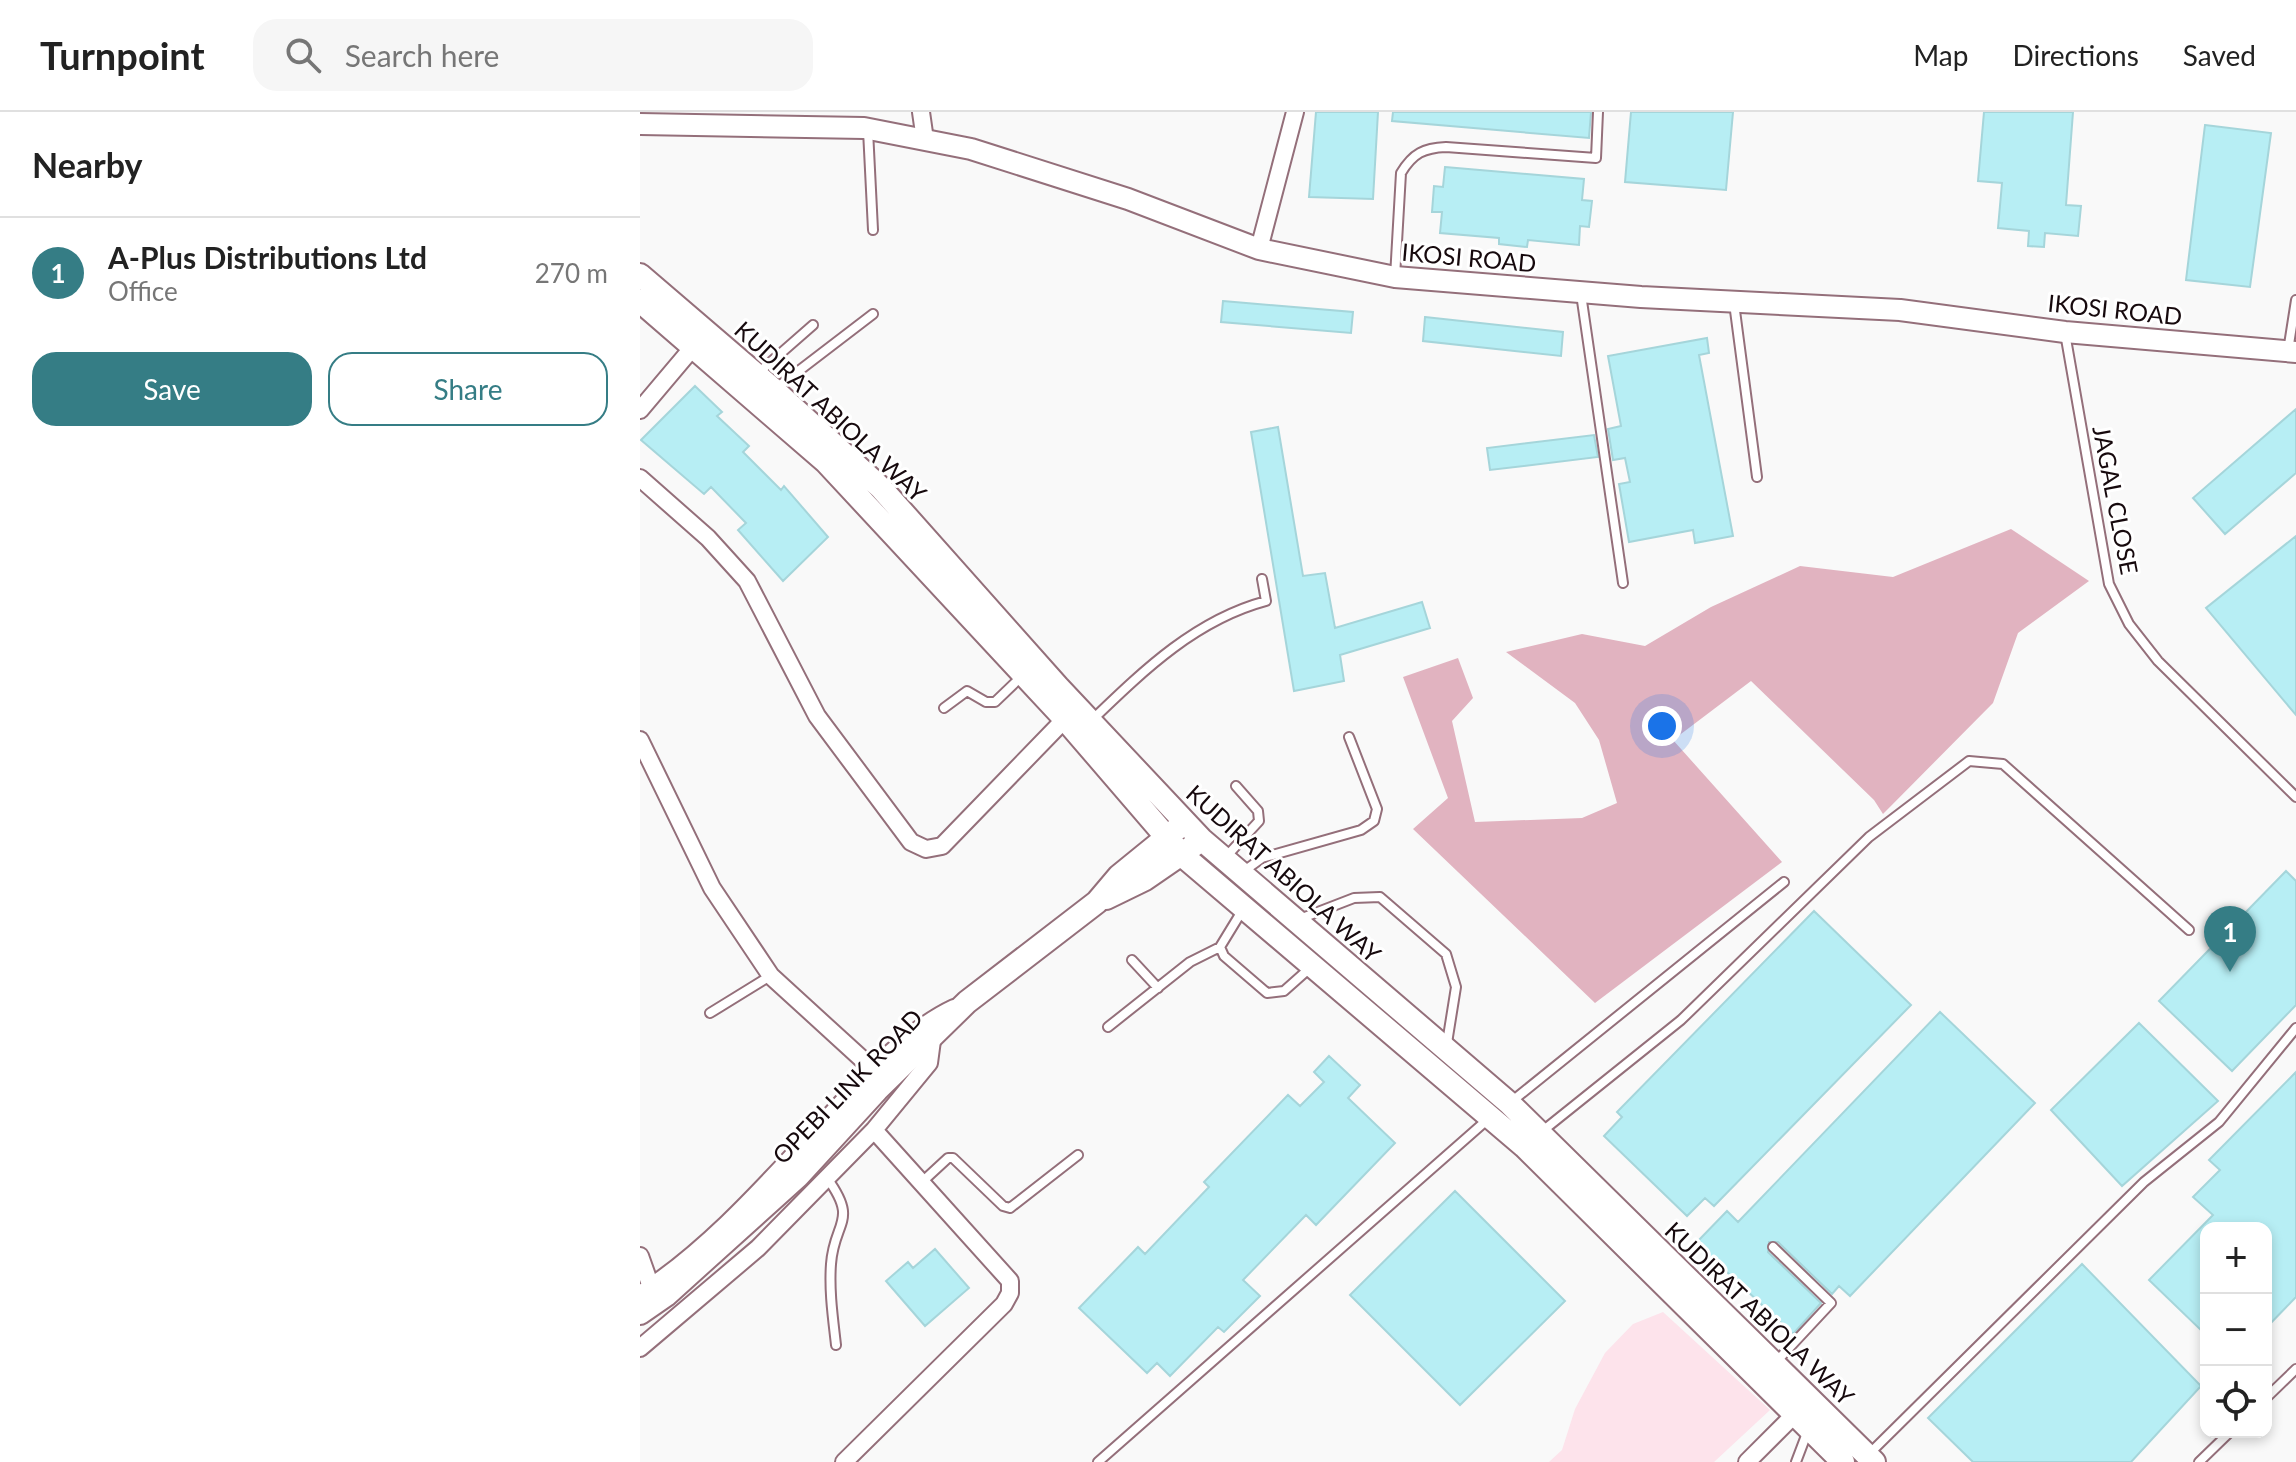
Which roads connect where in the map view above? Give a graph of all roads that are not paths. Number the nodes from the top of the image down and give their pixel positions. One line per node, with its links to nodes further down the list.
1 (921, 112): 6 (street)
2 (1295, 112): 8 (street)
3 (1598, 112): 10 (lane)
4 (646, 127): 5 (street, IKOSI ROAD)
5 (868, 129): 6 (street, IKOSI ROAD); 7 (lane)
6 (925, 140): 8 (street, IKOSI ROAD)
7 (873, 230)
8 (1259, 249): 10 (street, IKOSI ROAD)
9 (640, 275): 20 (main road, KUDIRAT ABIOLA WAY)
10 (1395, 277): 11 (street, IKOSI ROAD)
11 (1581, 293): 14 (street, IKOSI ROAD); 26 (lane)
12 (2296, 300): 19 (lane)
13 (640, 301): 18 (main road, KUDIRAT ABIOLA WAY)
14 (1734, 302): 17 (street, IKOSI ROAD); 23 (lane)
15 (873, 314): 21 (lane)
16 (813, 325): 20 (lane)
17 (2065, 332): 19 (street, IKOSI ROAD); 34 (lane, JAGAL CLOSE)
18 (694, 346): 22 (street); 27 (main road, KUDIRAT ABIOLA WAY)
19 (2292, 352)
20 (756, 374): 21 (main road, KUDIRAT ABIOLA WAY)
21 (774, 390): 30 (main road, KUDIRAT ABIOLA WAY)
22 (640, 410)
23 (1757, 477)
24 (640, 478): 29 (street)
25 (1262, 579): 30 (lane)
26 (1623, 583)
27 (1022, 676): 28 (lane); 29 (main road, KUDIRAT ABIOLA WAY)
28 (944, 708)
29 (1065, 719): 36 (main road, KUDIRAT ABIOLA WAY)
30 (1090, 721): 35 (main road, KUDIRAT ABIOLA WAY)
31 (1349, 737): 39 (lane)
32 (640, 740): 48 (street)
33 (1236, 786): 39 (lane)
34 (2296, 797)
35 (1186, 822): 36 (main road, OPEBI LINK ROAD); 37 (main road, KUDIRAT ABIOLA WAY)
36 (1166, 837): 38 (main road, KUDIRAT ABIOLA WAY); 41 (main road, OPEBI LINK ROAD)
37 (1201, 839): 38 (main road, OPEBI LINK ROAD); 39 (main road, KUDIRAT ABIOLA WAY)
38 (1182, 855): 41 (main road, OPEBI LINK ROAD); 42 (main road, KUDIRAT ABIOLA WAY)
39 (1232, 866): 43 (main road, KUDIRAT ABIOLA WAY)
40 (1784, 882): 57 (lane)
41 (1097, 902): 50 (main road, OPEBI LINK ROAD)
42 (1245, 907): 45 (lane); 47 (main road, KUDIRAT ABIOLA WAY)
43 (1293, 921): 55 (main road, KUDIRAT ABIOLA WAY); 55 (lane)
44 (2189, 930): 60 (lane)
45 (1220, 947): 47 (lane); 49 (lane)
46 (1132, 960): 49 (lane)
47 (1314, 965): 58 (main road, KUDIRAT ABIOLA WAY)
48 (771, 976): 51 (lane); 56 (street)
49 (1158, 988): 52 (lane)
50 (967, 1002): 54 (main road, OPEBI LINK ROAD); 56 (street)
51 (710, 1013)
52 (1108, 1027)
53 (2296, 1028): 75 (lane)
54 (933, 1033): 56 (main road, OPEBI LINK ROAD); 59 (street)
55 (1446, 1048): 57 (main road, KUDIRAT ABIOLA WAY)
56 (876, 1080): 66 (street); 67 (main road, OPEBI LINK ROAD)
57 (1509, 1103): 58 (lane); 60 (main road, KUDIRAT ABIOLA WAY)
58 (1490, 1117): 60 (main road, KUDIRAT ABIOLA WAY); 77 (lane)
59 (874, 1130): 62 (street); 63 (street)
60 (1532, 1140): 70 (main road, KUDIRAT ABIOLA WAY); 73 (main road, KUDIRAT ABIOLA WAY)
61 (1078, 1155): 63 (lane)
62 (827, 1178): 68 (lane); 69 (street)
63 (922, 1183): 76 (street)
64 (1773, 1247): 70 (lane)
65 (640, 1256): 66 (street)
66 (646, 1291)
67 (640, 1313)
68 (836, 1345)
69 (640, 1348)
70 (1774, 1363): 75 (main road, KUDIRAT ABIOLA WAY)
71 (2296, 1369): 72 (lane)
72 (2272, 1392)
73 (1802, 1421): 78 (street); 79 (lane); 80 (main road, KUDIRAT ABIOLA WAY)
74 (2224, 1438): 81 (lane)
75 (1871, 1459)
76 (844, 1462)
77 (1098, 1462)
78 (1747, 1462)
79 (1796, 1462)
80 (1843, 1462)
81 (2199, 1462)

